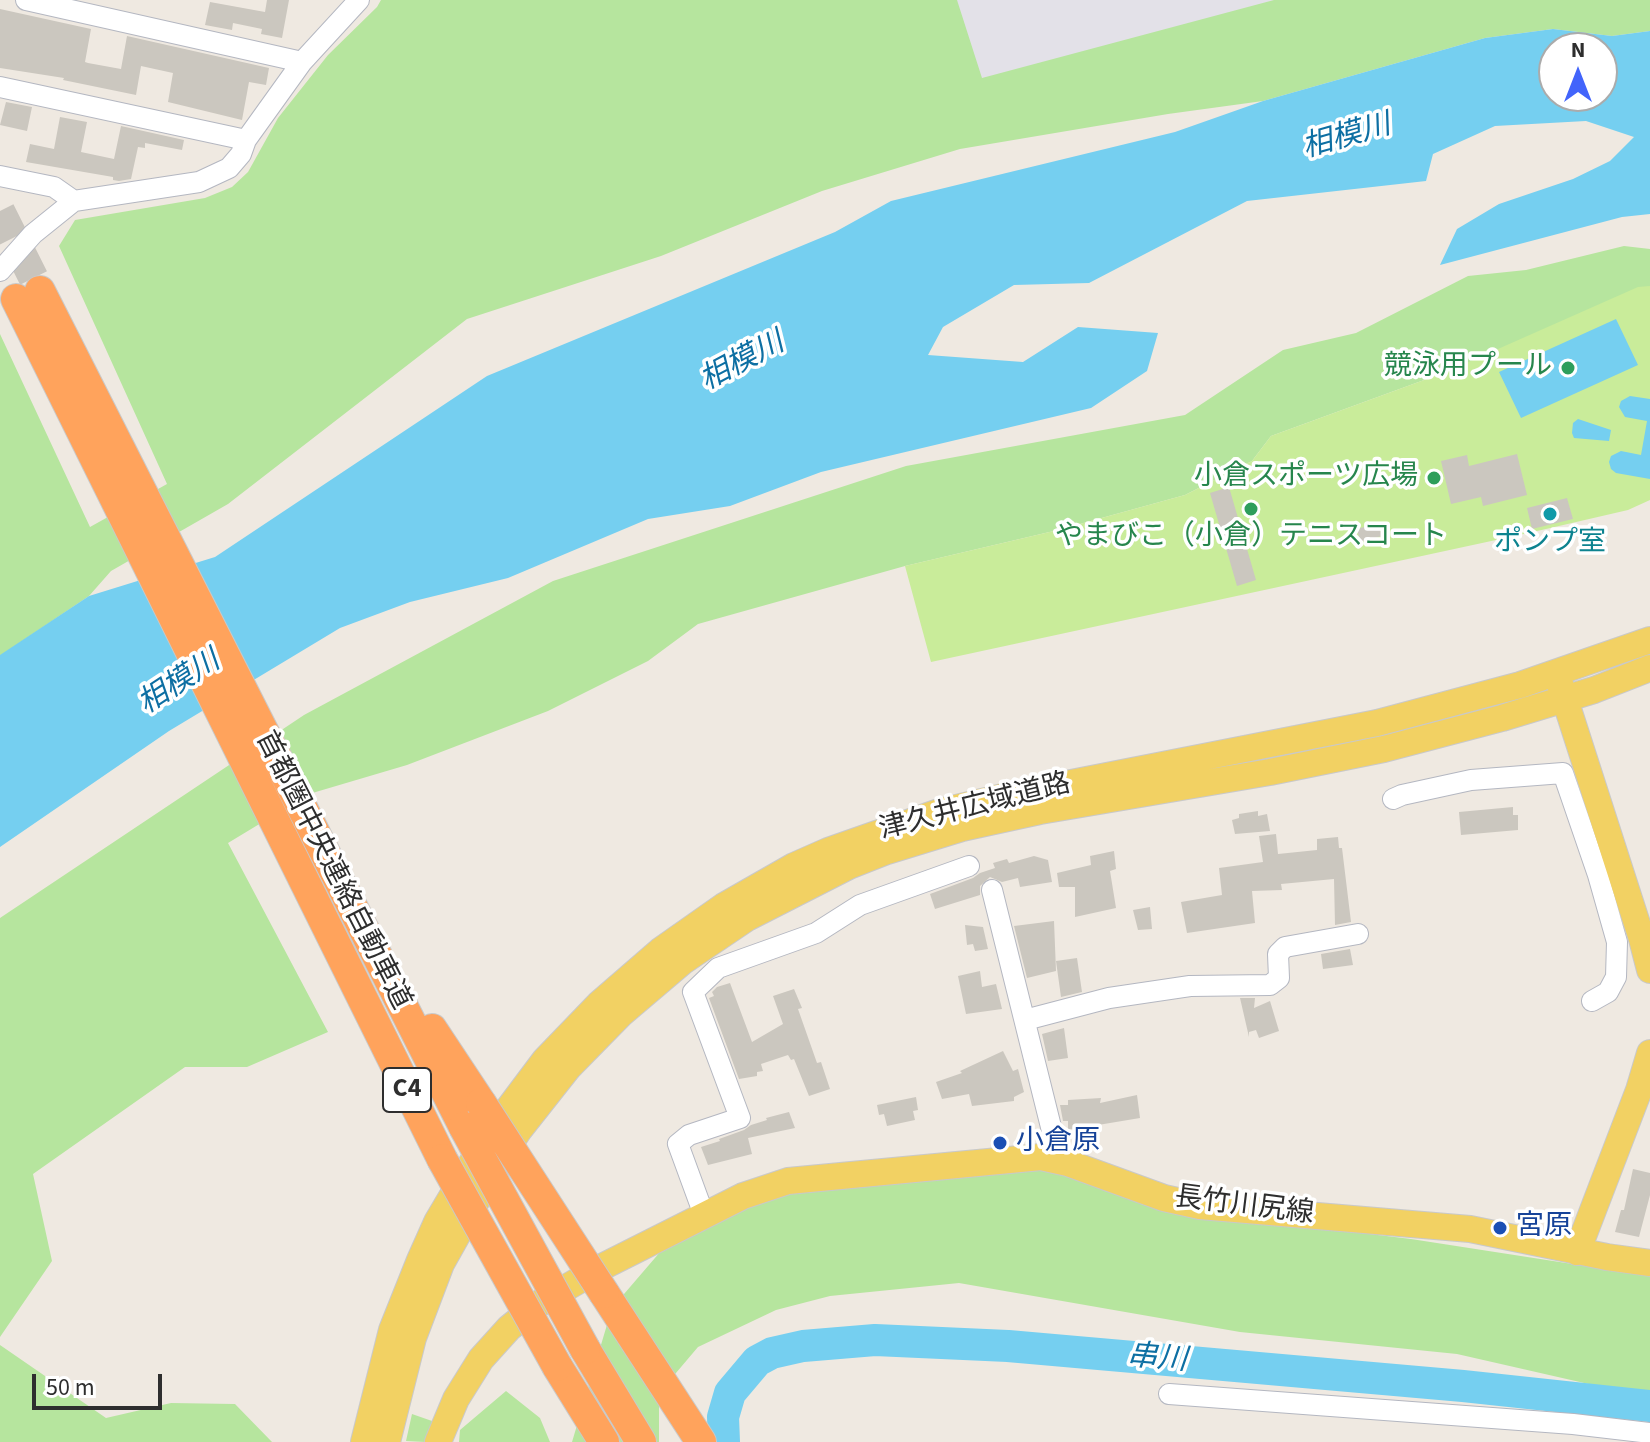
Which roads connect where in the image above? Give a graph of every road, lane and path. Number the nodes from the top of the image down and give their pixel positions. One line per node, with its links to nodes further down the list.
1 (26, 0): 3 (street)
2 (359, 0): 3 (street)
3 (302, 62): 5 (street)
4 (0, 87): 5 (street)
5 (246, 140): 7 (street)
6 (0, 176): 7 (street)
7 (74, 201): 8 (street)
8 (0, 271)
9 (1650, 640): 11 (main road, 津久井広域道路)
10 (1650, 668): 12 (main road, 津久井広域道路)
11 (1557, 674): 12 (main road); 30 (main road, 津久井広域道路)
12 (1565, 699): 15 (main road); 31 (main road, 津久井広域道路)
13 (1393, 799): 15 (street)
14 (969, 866): 24 (street)
15 (1610, 873): 18 (main road); 19 (street)
16 (992, 890): 20 (street)
17 (1358, 934): 20 (street)
18 (1650, 970)
19 (1592, 1001)
20 (1025, 1020): 23 (street)
21 (1650, 1053): 25 (main road)
22 (472, 1115): 27 (highway, 首都圏中央連絡自動車道 / C4, bridge); 35 (highway, C4, bridge); 36 (highway, bridge)
23 (1056, 1160): 24 (main road, 長竹川尻線); 25 (main road, 長竹川尻線)
24 (704, 1215): 32 (main road, 長竹川尻線)
25 (1577, 1252): 26 (main road, 長竹川尻線)
26 (1650, 1263)
27 (557, 1366): 33 (highway); 34 (highway, 首都圏中央連絡自動車道 / C4)
28 (1169, 1394): 29 (street)
29 (1650, 1433)
30 (364, 1442)
31 (387, 1442)
32 (438, 1442)
33 (592, 1442)
34 (604, 1442)
35 (641, 1442)
36 (701, 1442)

